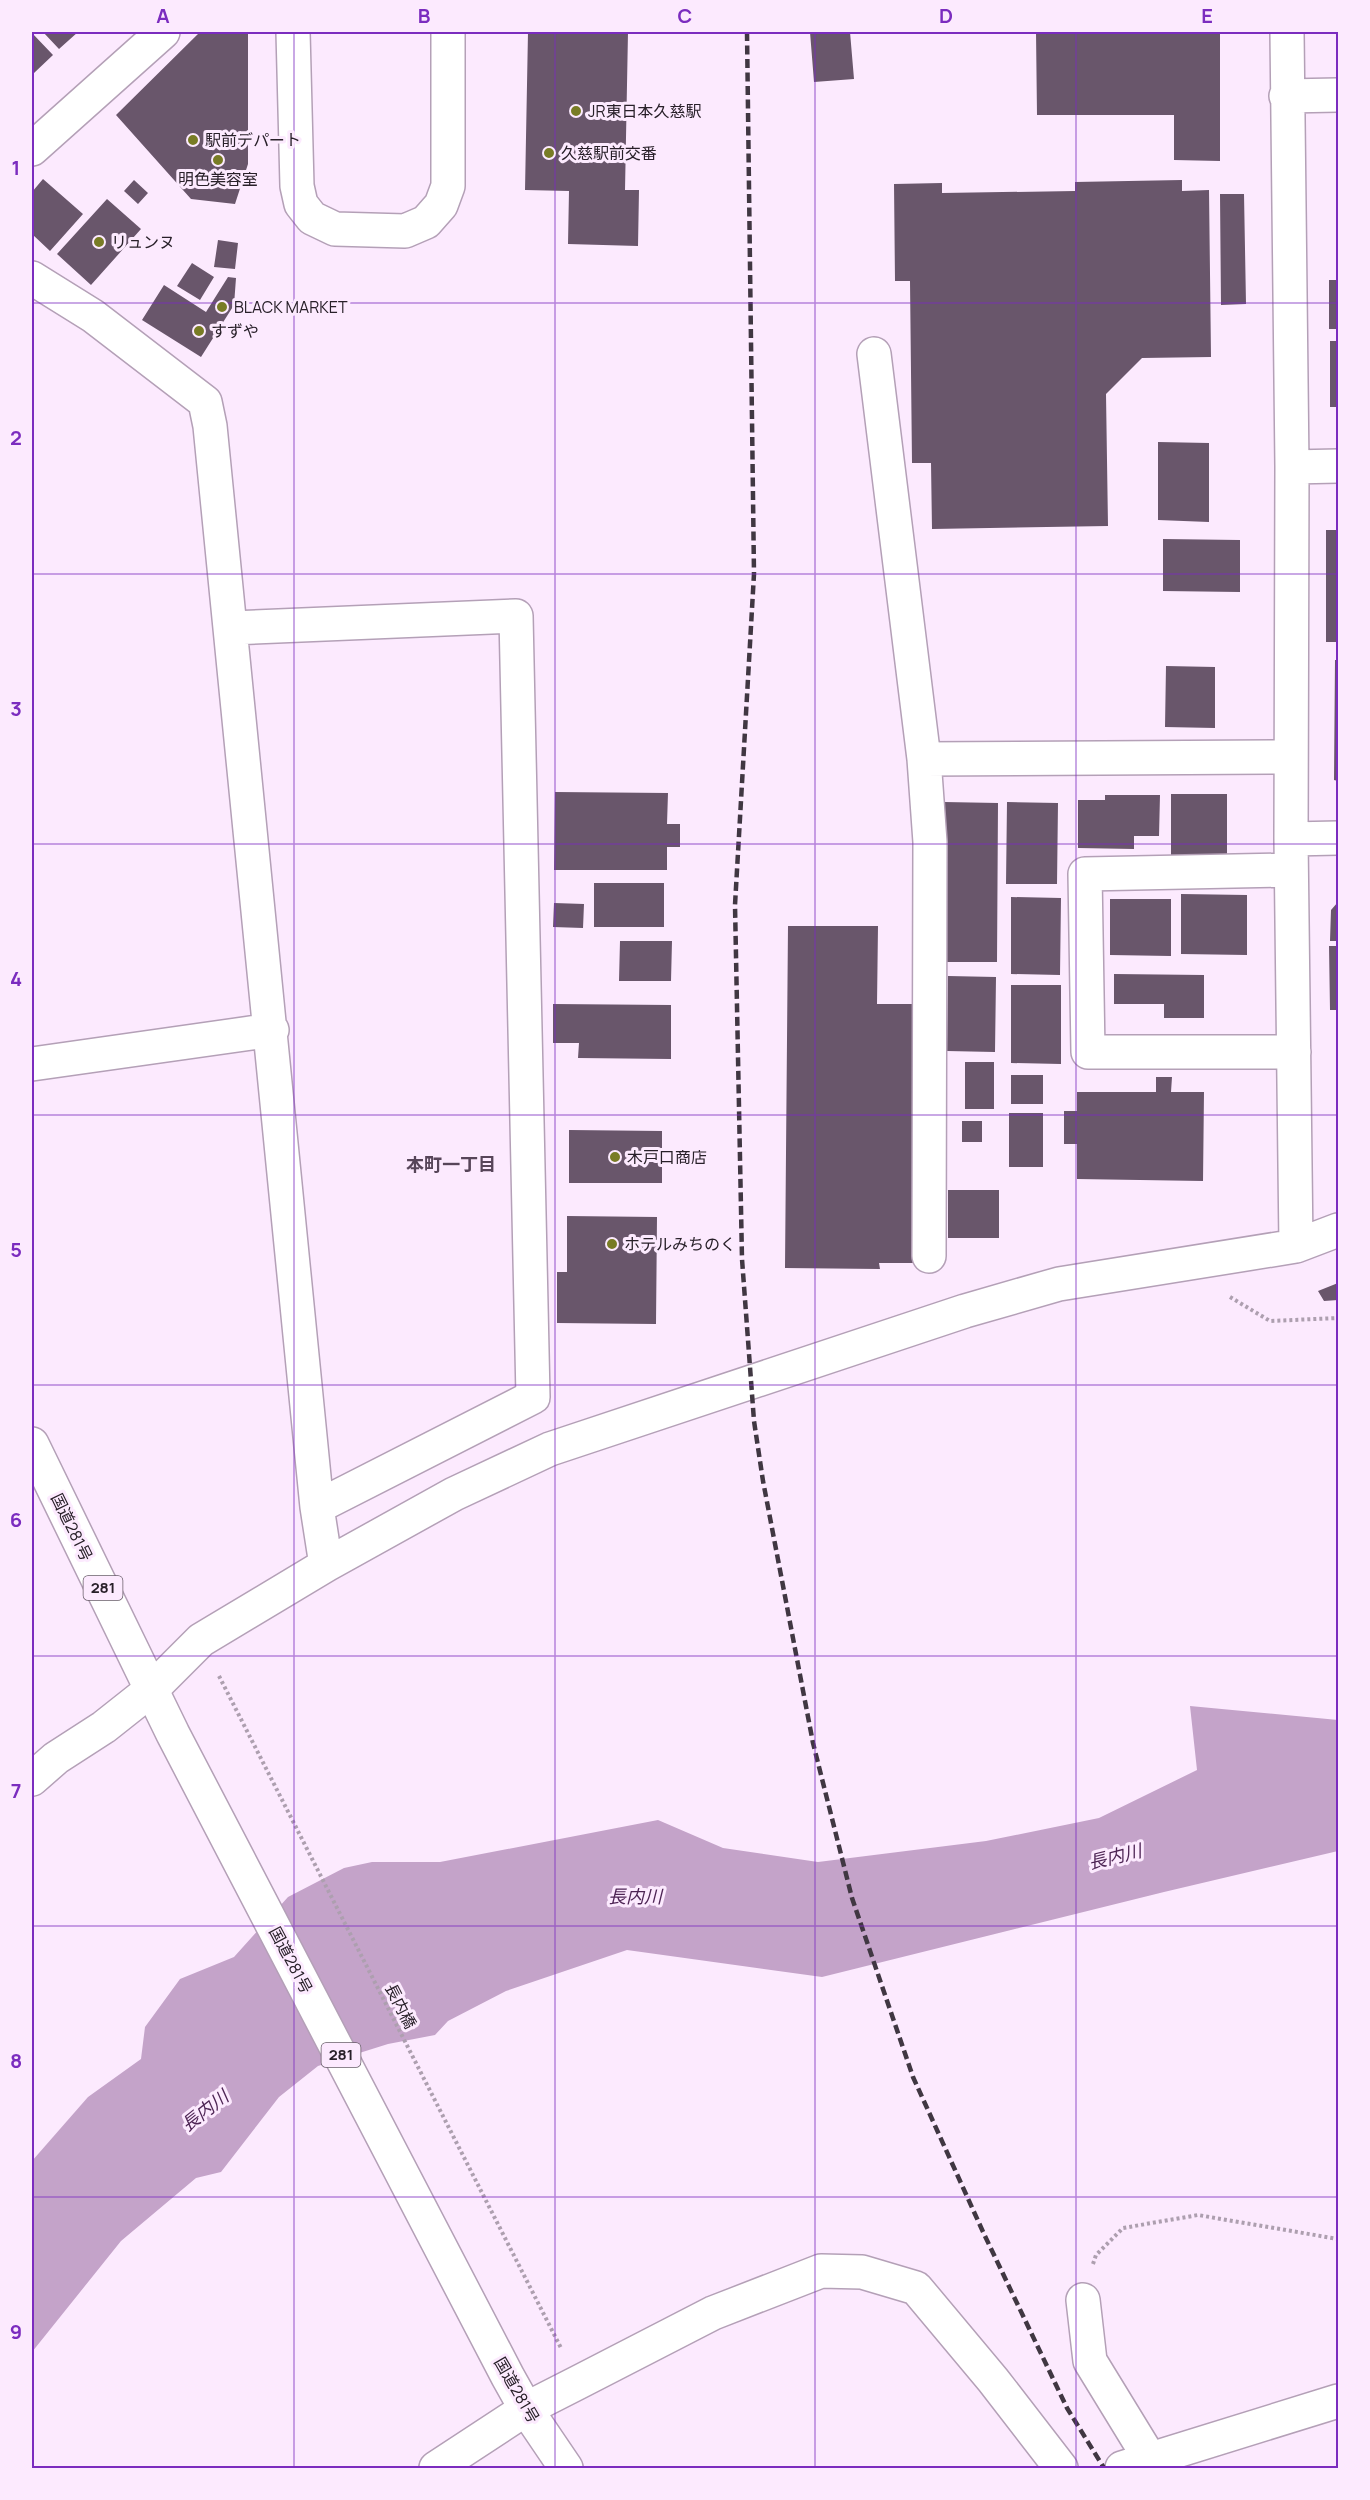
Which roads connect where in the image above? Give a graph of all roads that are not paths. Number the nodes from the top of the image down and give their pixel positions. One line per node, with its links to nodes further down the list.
1 (163, 32): 7 (main road)
2 (293, 32): 3 (main road)
3 (448, 32)
4 (1287, 32): 6 (main road)
5 (1338, 95): 6 (main road)
6 (1286, 96): 11 (main road)
7 (32, 149)
8 (32, 278): 12 (main road)
9 (874, 354): 14 (main road)
10 (1338, 466): 11 (main road)
11 (1292, 467): 13 (main road)
12 (231, 628): 17 (main road); 24 (main road)
13 (1291, 757): 14 (main road); 16 (main road)
14 (924, 759): 22 (main road)
15 (1338, 838): 16 (main road)
16 (1291, 855): 18 (main road); 18 (main road)
17 (272, 1030): 19 (main road); 24 (main road)
18 (1294, 1052): 21 (main road)
19 (32, 1064)
20 (1338, 1230): 21 (main road)
21 (1296, 1246): 25 (main road)
22 (929, 1256)
23 (32, 1444): 26 (main road, 国道281号 / 281)
24 (317, 1507): 25 (main road)
25 (326, 1565): 26 (main road)
26 (152, 1689): 27 (main road); 31 (main road, 国道281号 / 281)
27 (44, 1764): 28 (main road)
28 (32, 1779)
29 (1083, 2301): 32 (main road)
30 (1338, 2401): 32 (main road)
31 (526, 2409): 33 (main road); 34 (main road, 国道281号 / 281); 35 (main road)
32 (1136, 2464)
33 (436, 2469)
34 (566, 2469)
35 (1061, 2469)

